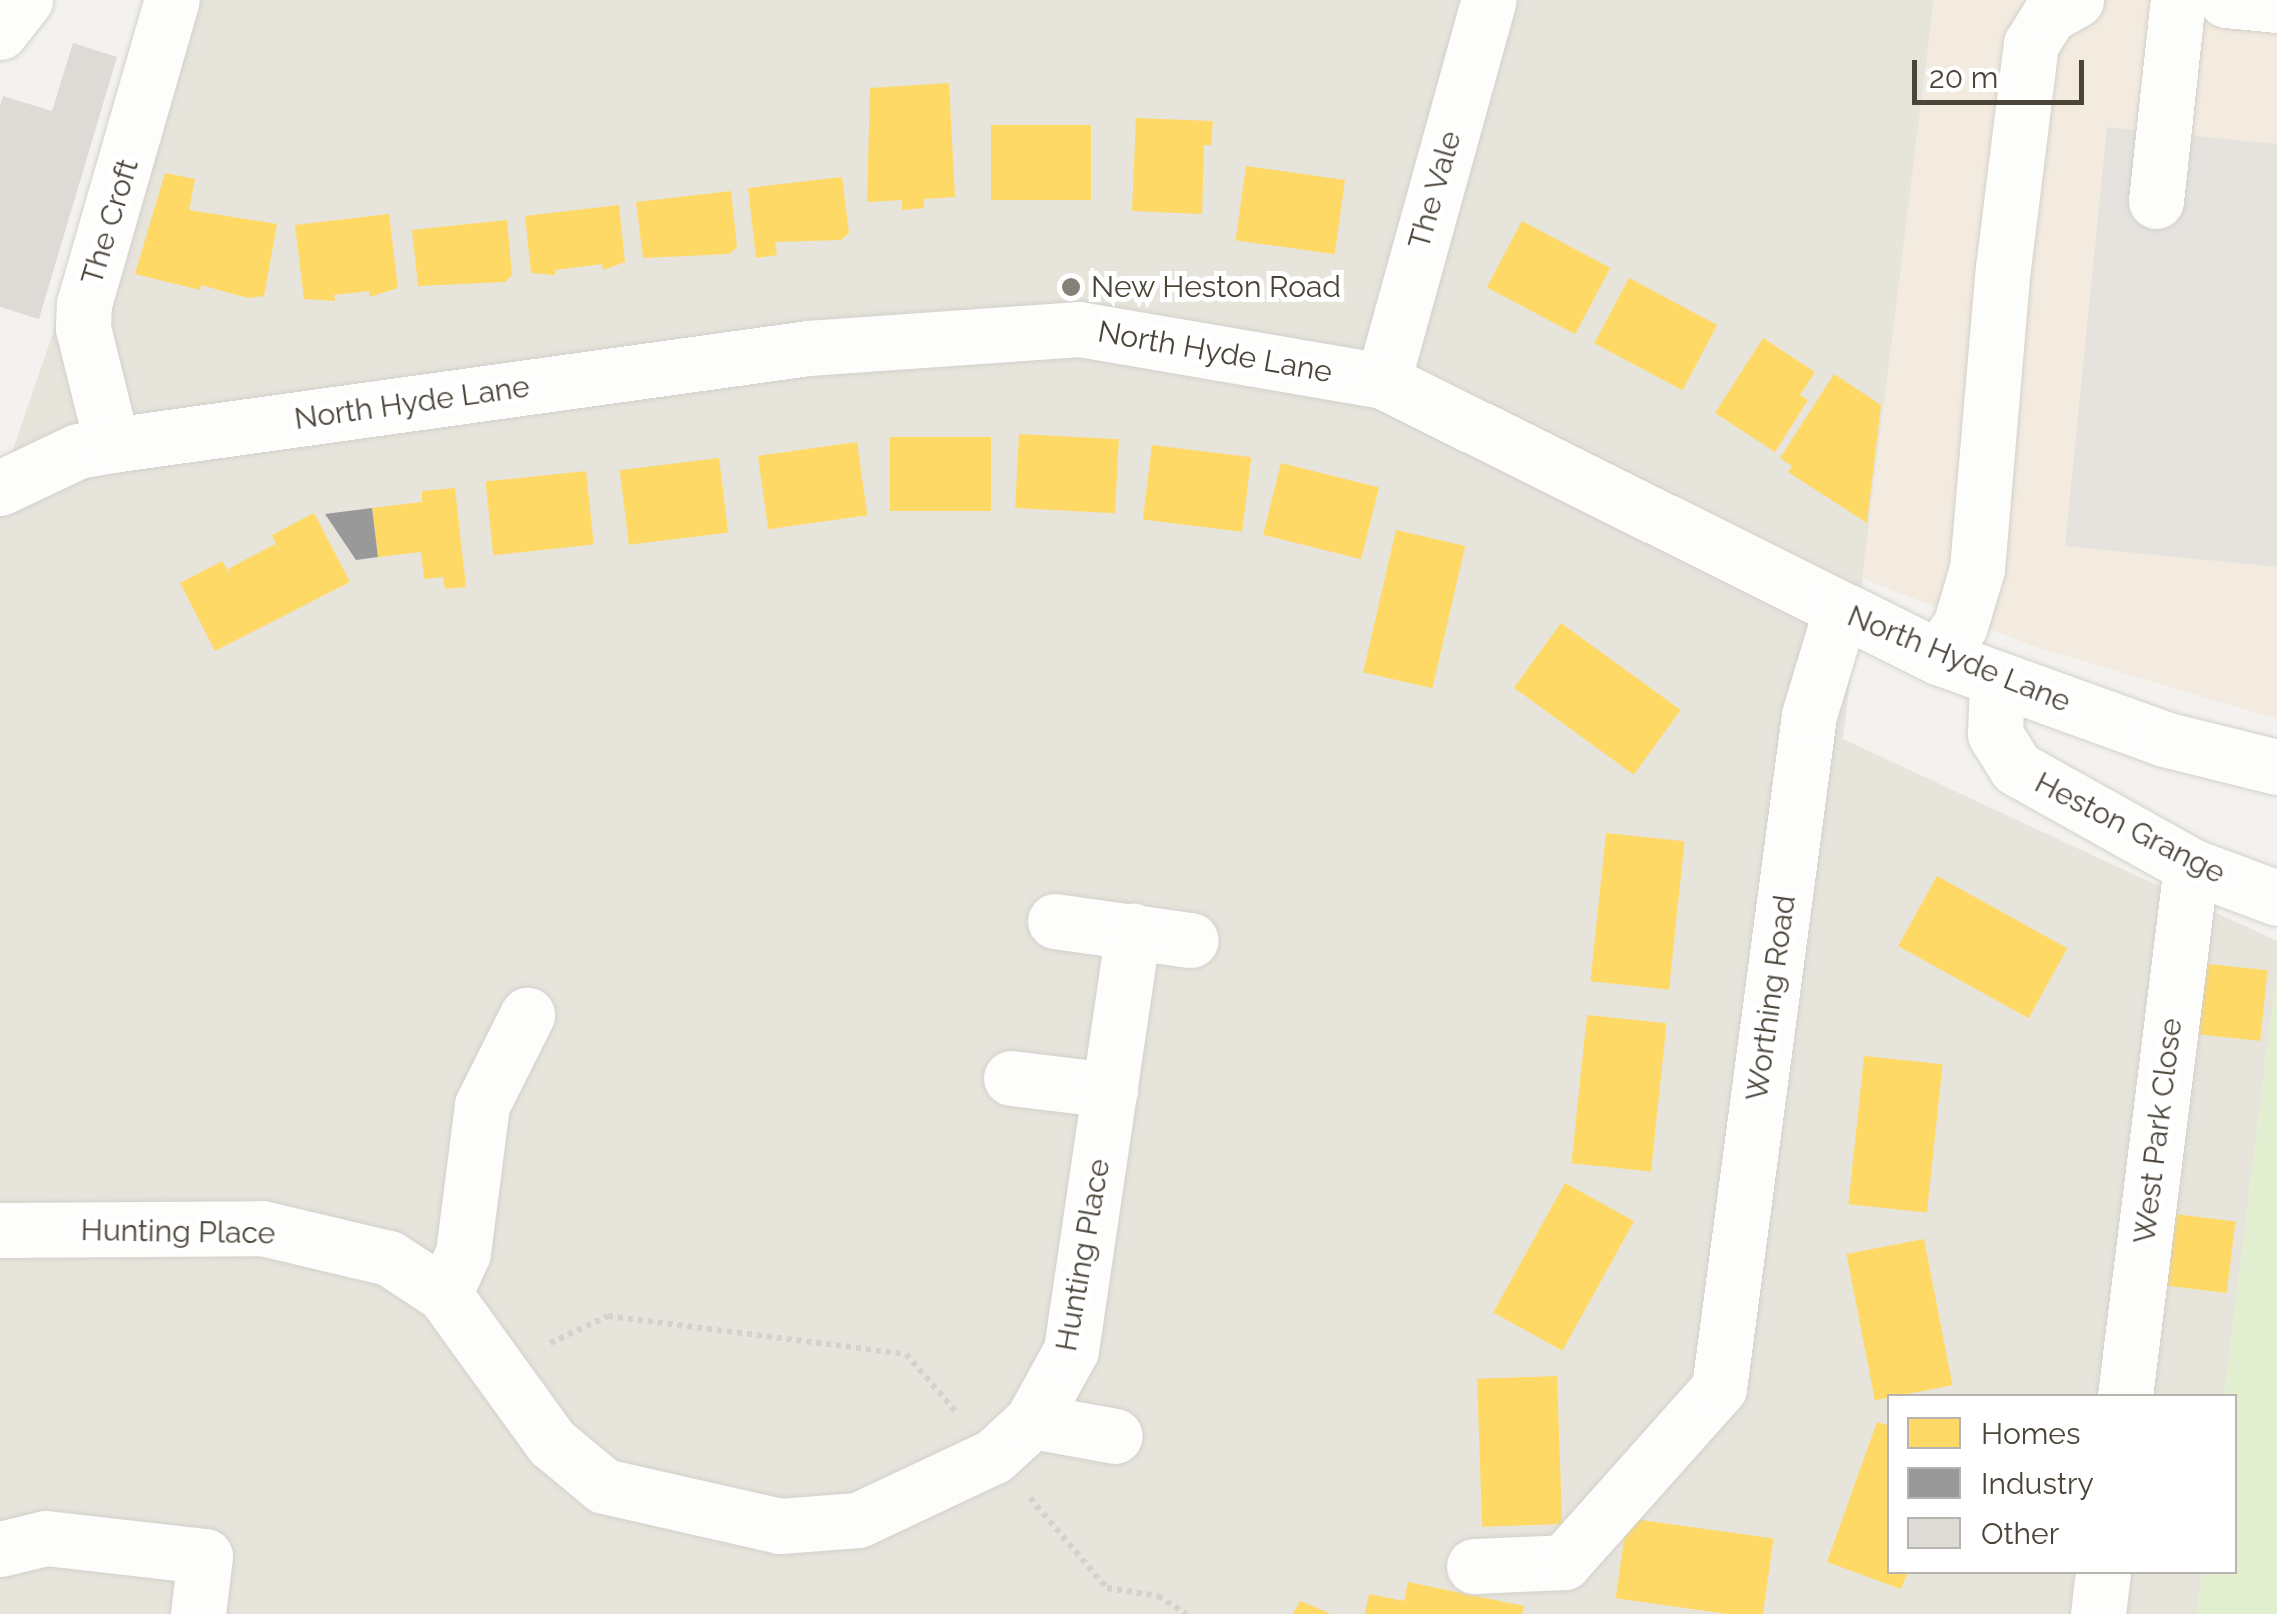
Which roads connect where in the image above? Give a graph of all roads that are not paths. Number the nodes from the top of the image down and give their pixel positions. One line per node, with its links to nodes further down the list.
1 (25, 0): 8 (street)
2 (172, 0): 12 (street, The Croft)
3 (1489, 0): 10 (street, The Vale)
4 (2178, 0): 9 (street)
5 (2226, 0): 7 (street)
6 (2055, 5): 15 (street)
7 (2277, 6)
8 (0, 32)
9 (2156, 201)
10 (1384, 381): 12 (street, North Hyde Lane); 14 (street, North Hyde Lane)
11 (0, 446): 12 (street, North Hyde Lane)
12 (95, 448): 13 (street, North Hyde Lane)
13 (0, 488)
14 (1840, 612): 15 (street, North Hyde Lane); 32 (street, Worthing Road)
15 (1938, 657): 16 (street, North Hyde Lane)
16 (1997, 680): 17 (street, North Hyde Lane); 18 (street, Heston Grange)
17 (2277, 768)
18 (2190, 866): 19 (street, Heston Grange); 28 (street, West Park Close)
19 (2277, 898)
20 (1056, 920): 21 (street)
21 (1133, 931): 22 (street); 25 (street, Hunting Place)
22 (1191, 940)
23 (527, 1015): 27 (street)
24 (1011, 1078): 25 (street)
25 (1110, 1090): 30 (street, Hunting Place)
26 (0, 1230): 27 (street, Hunting Place)
27 (444, 1294): 30 (street, Hunting Place)
28 (2125, 1394)
29 (1116, 1436): 30 (street)
30 (1013, 1439)
31 (0, 1549): 34 (street)
32 (1474, 1566)
33 (2103, 1574): 35 (street)
34 (198, 1614)
35 (2098, 1614)

